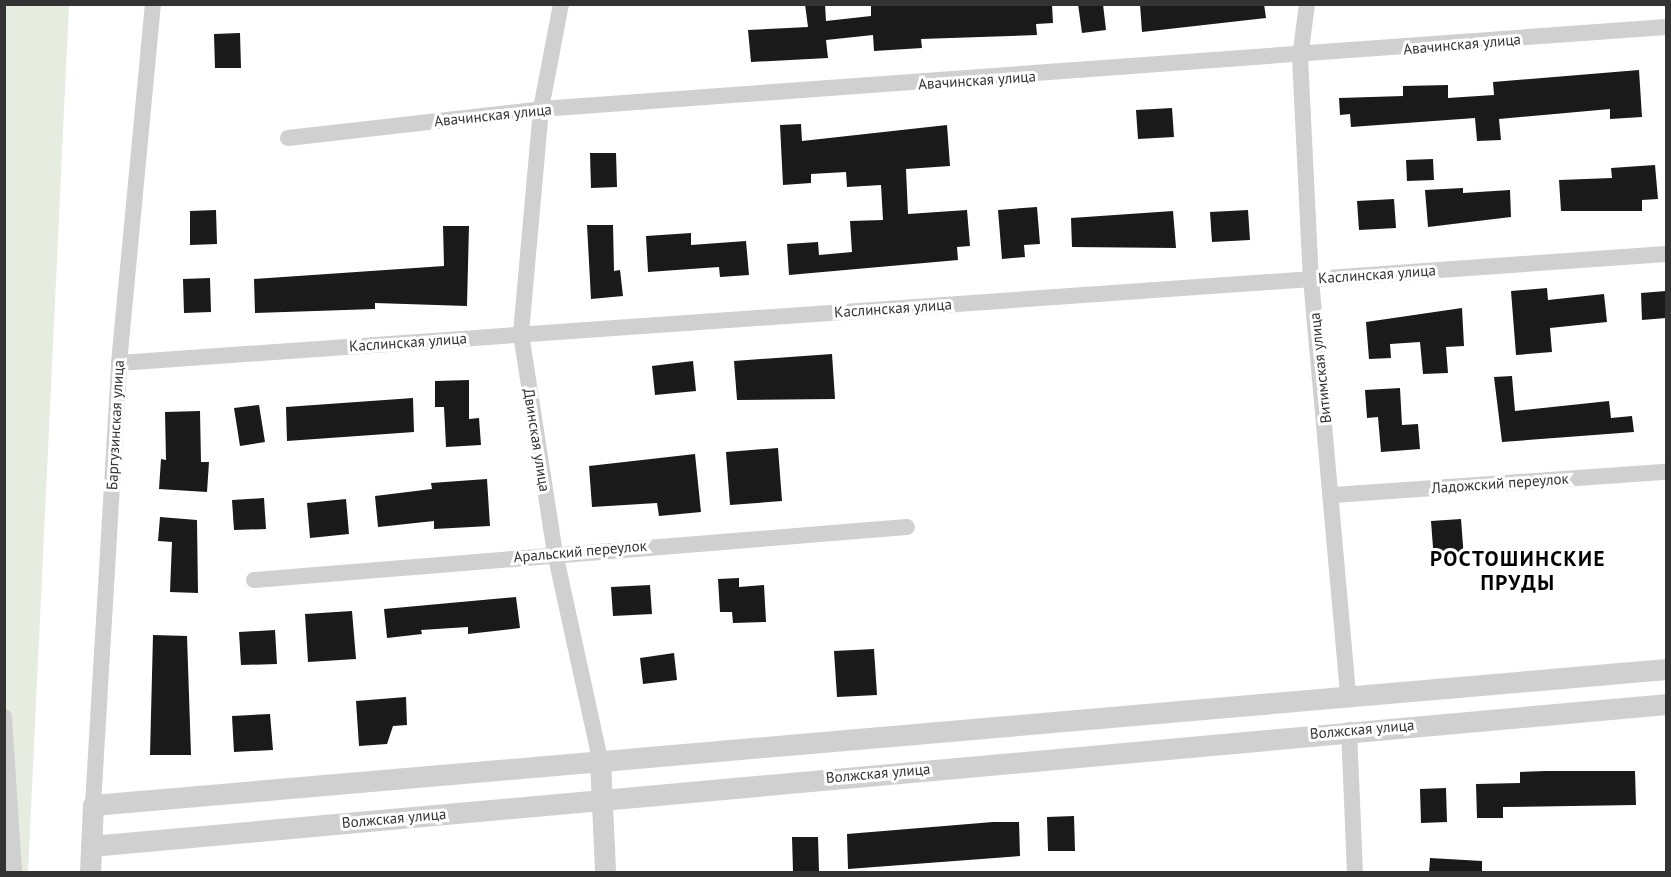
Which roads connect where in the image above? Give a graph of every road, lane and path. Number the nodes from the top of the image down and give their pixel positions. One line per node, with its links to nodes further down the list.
1 (153, 4): 11 (street, Баргузинская улица)
2 (561, 4): 6 (street, Двинская улица)
3 (1307, 4): 5 (street, Витимская улица)
4 (1666, 27): 5 (street, Авачинская улица)
5 (1300, 57): 6 (street, Авачинская улица); 9 (street, Витимская улица)
6 (541, 110): 7 (street, Авачинская улица); 10 (street, Двинская улица)
7 (288, 138)
8 (1666, 254): 9 (street, Каслинская улица)
9 (1311, 279): 10 (street, Каслинская улица); 13 (street, Витимская улица)
10 (521, 334): 11 (street, Каслинская улица); 15 (street, Двинская улица)
11 (118, 363): 24 (street, Баргузинская улица)
12 (1666, 472): 13 (street, Ладожский переулок)
13 (1334, 495): 18 (street, Витимская улица)
14 (907, 527): 15 (street, Аральский переулок)
15 (555, 553): 16 (street, Аральский переулок); 22 (street, Двинская улица)
16 (254, 580)
17 (1666, 669): 18 (street)
18 (1348, 694): 22 (street)
19 (1666, 704): 21 (street, Волжская улица)
20 (4, 717): 26 (street)
21 (1349, 730): 23 (street, Волжская улица); 29 (street)
22 (600, 760): 23 (street, Двинская улица); 24 (street)
23 (601, 798): 25 (street, Волжская улица); 28 (street, Двинская улица)
24 (93, 805): 25 (street, Баргузинская улица)
25 (91, 846): 27 (street, Баргузинская улица)
26 (14, 873)
27 (90, 873)
28 (604, 873)
29 (1355, 873)

